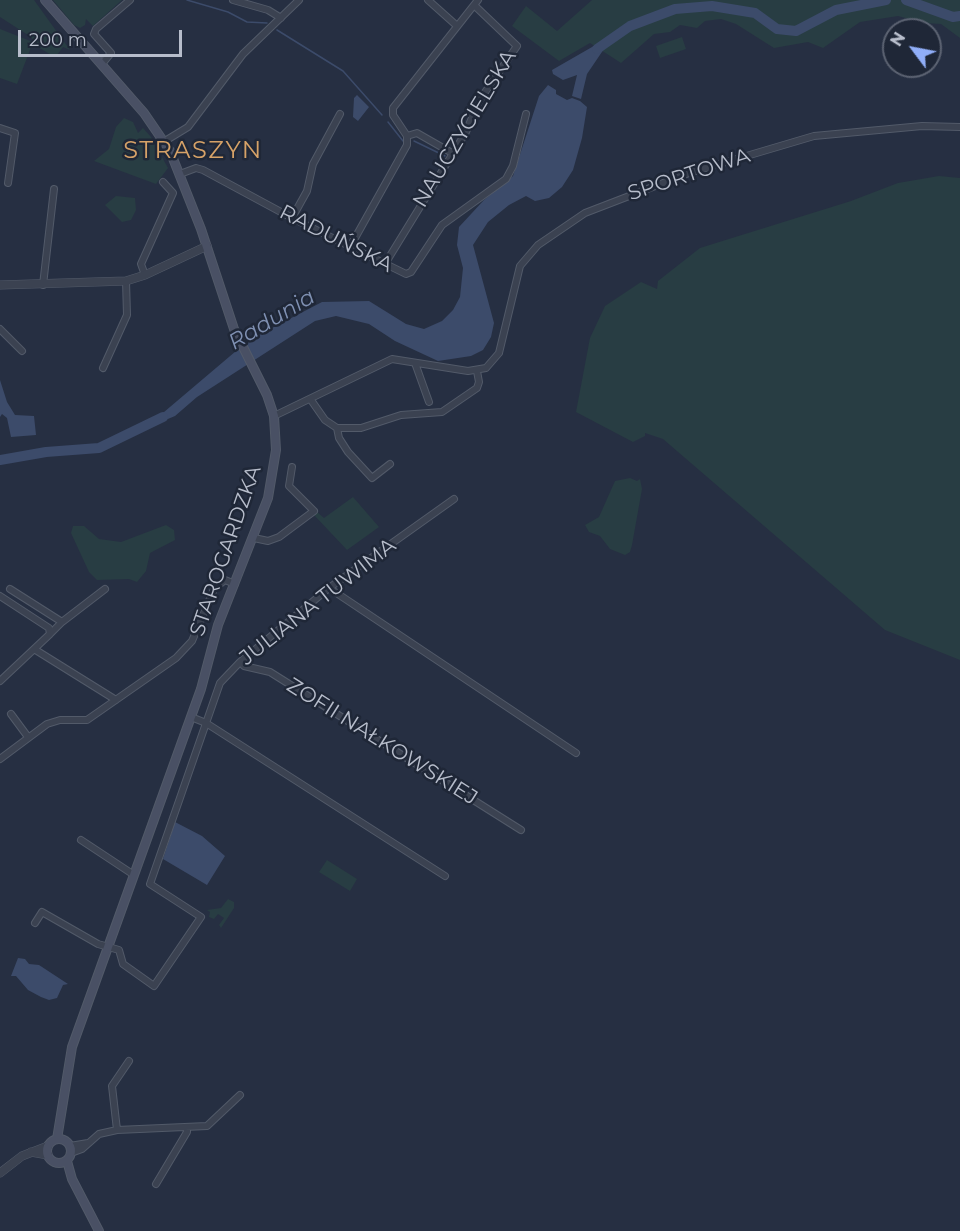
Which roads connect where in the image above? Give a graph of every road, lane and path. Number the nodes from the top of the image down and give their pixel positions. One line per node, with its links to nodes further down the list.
1 (45, 0): 9 (main road, STAROGARDZKA)
2 (130, 0): 9 (street)
3 (232, 0): 7 (street)
4 (299, 0): 7 (street)
5 (428, 0): 8 (street)
6 (476, 2): 8 (street); 16 (street, NAUCZYCIELSKA)
7 (281, 18): 15 (street)
8 (456, 25): 14 (street)
9 (102, 64): 15 (main road, STAROGARDZKA)
10 (340, 114): 21 (street)
11 (526, 118): 24 (street, RADUŃSKA)
12 (960, 127): 33 (street, SPORTOWA)
13 (0, 128): 19 (street)
14 (407, 136): 16 (street); 23 (street)
15 (165, 141): 17 (main road, STAROGARDZKA)
16 (452, 153): 24 (street, NAUCZYCIELSKA)
17 (180, 174): 21 (street, RADUŃSKA); 22 (main road, STAROGARDZKA)
18 (163, 182): 25 (street)
19 (8, 183)
20 (54, 189): 28 (street)
21 (292, 218): 23 (street, RADUŃSKA)
22 (207, 246): 25 (street); 36 (main road, STAROGARDZKA)
23 (350, 247): 24 (street, RADUŃSKA)
24 (384, 264)
25 (145, 275): 26 (street)
26 (126, 281): 28 (street); 32 (street)
27 (0, 285): 28 (street)
28 (43, 285)
29 (0, 329): 30 (street)
30 (22, 351)
31 (415, 363): 33 (street); 34 (street); 35 (street)
32 (103, 368)
33 (477, 370): 37 (street)
34 (311, 399): 36 (street); 37 (street)
35 (429, 402)
36 (274, 416): 41 (main road, STAROGARDZKA)
37 (337, 428): 38 (street)
38 (390, 464)
39 (292, 467): 41 (street)
40 (454, 499): 43 (street, JULIANA TUWIMA)
41 (254, 538): 42 (main road, STAROGARDZKA)
42 (235, 584): 52 (street); 54 (main road, STAROGARDZKA)
43 (329, 588): 50 (street, JULIANA TUWIMA); 57 (street)
44 (10, 589): 47 (street)
45 (105, 589): 47 (street)
46 (0, 597): 48 (street)
47 (62, 622): 48 (street)
48 (50, 633): 49 (street)
49 (34, 649): 51 (street); 52 (street)
50 (240, 662): 55 (street, JULIANA TUWIMA); 59 (street, ZOFII NAŁKOWSKIEJ)
51 (0, 681)
52 (116, 700): 56 (street)
53 (11, 714): 56 (street)
54 (191, 717): 55 (street); 61 (main road, STAROGARDZKA)
55 (206, 723): 62 (street); 64 (street, JULIANA TUWIMA)
56 (28, 737): 58 (street)
57 (576, 753)
58 (0, 759)
59 (521, 830)
60 (81, 840): 61 (street)
61 (134, 875): 64 (main road, STAROGARDZKA)
62 (445, 876)
63 (36, 923): 64 (street)
64 (108, 946): 69 (main road, STAROGARDZKA)
65 (129, 1061): 68 (street)
66 (240, 1095): 67 (street)
67 (187, 1127): 68 (street); 72 (street)
68 (117, 1130): 69 (street)
69 (65, 1150): 70 (main road); 70 (main road); 73 (main road)
70 (48, 1151): 71 (street)
71 (0, 1173)
72 (156, 1184)
73 (99, 1231)

